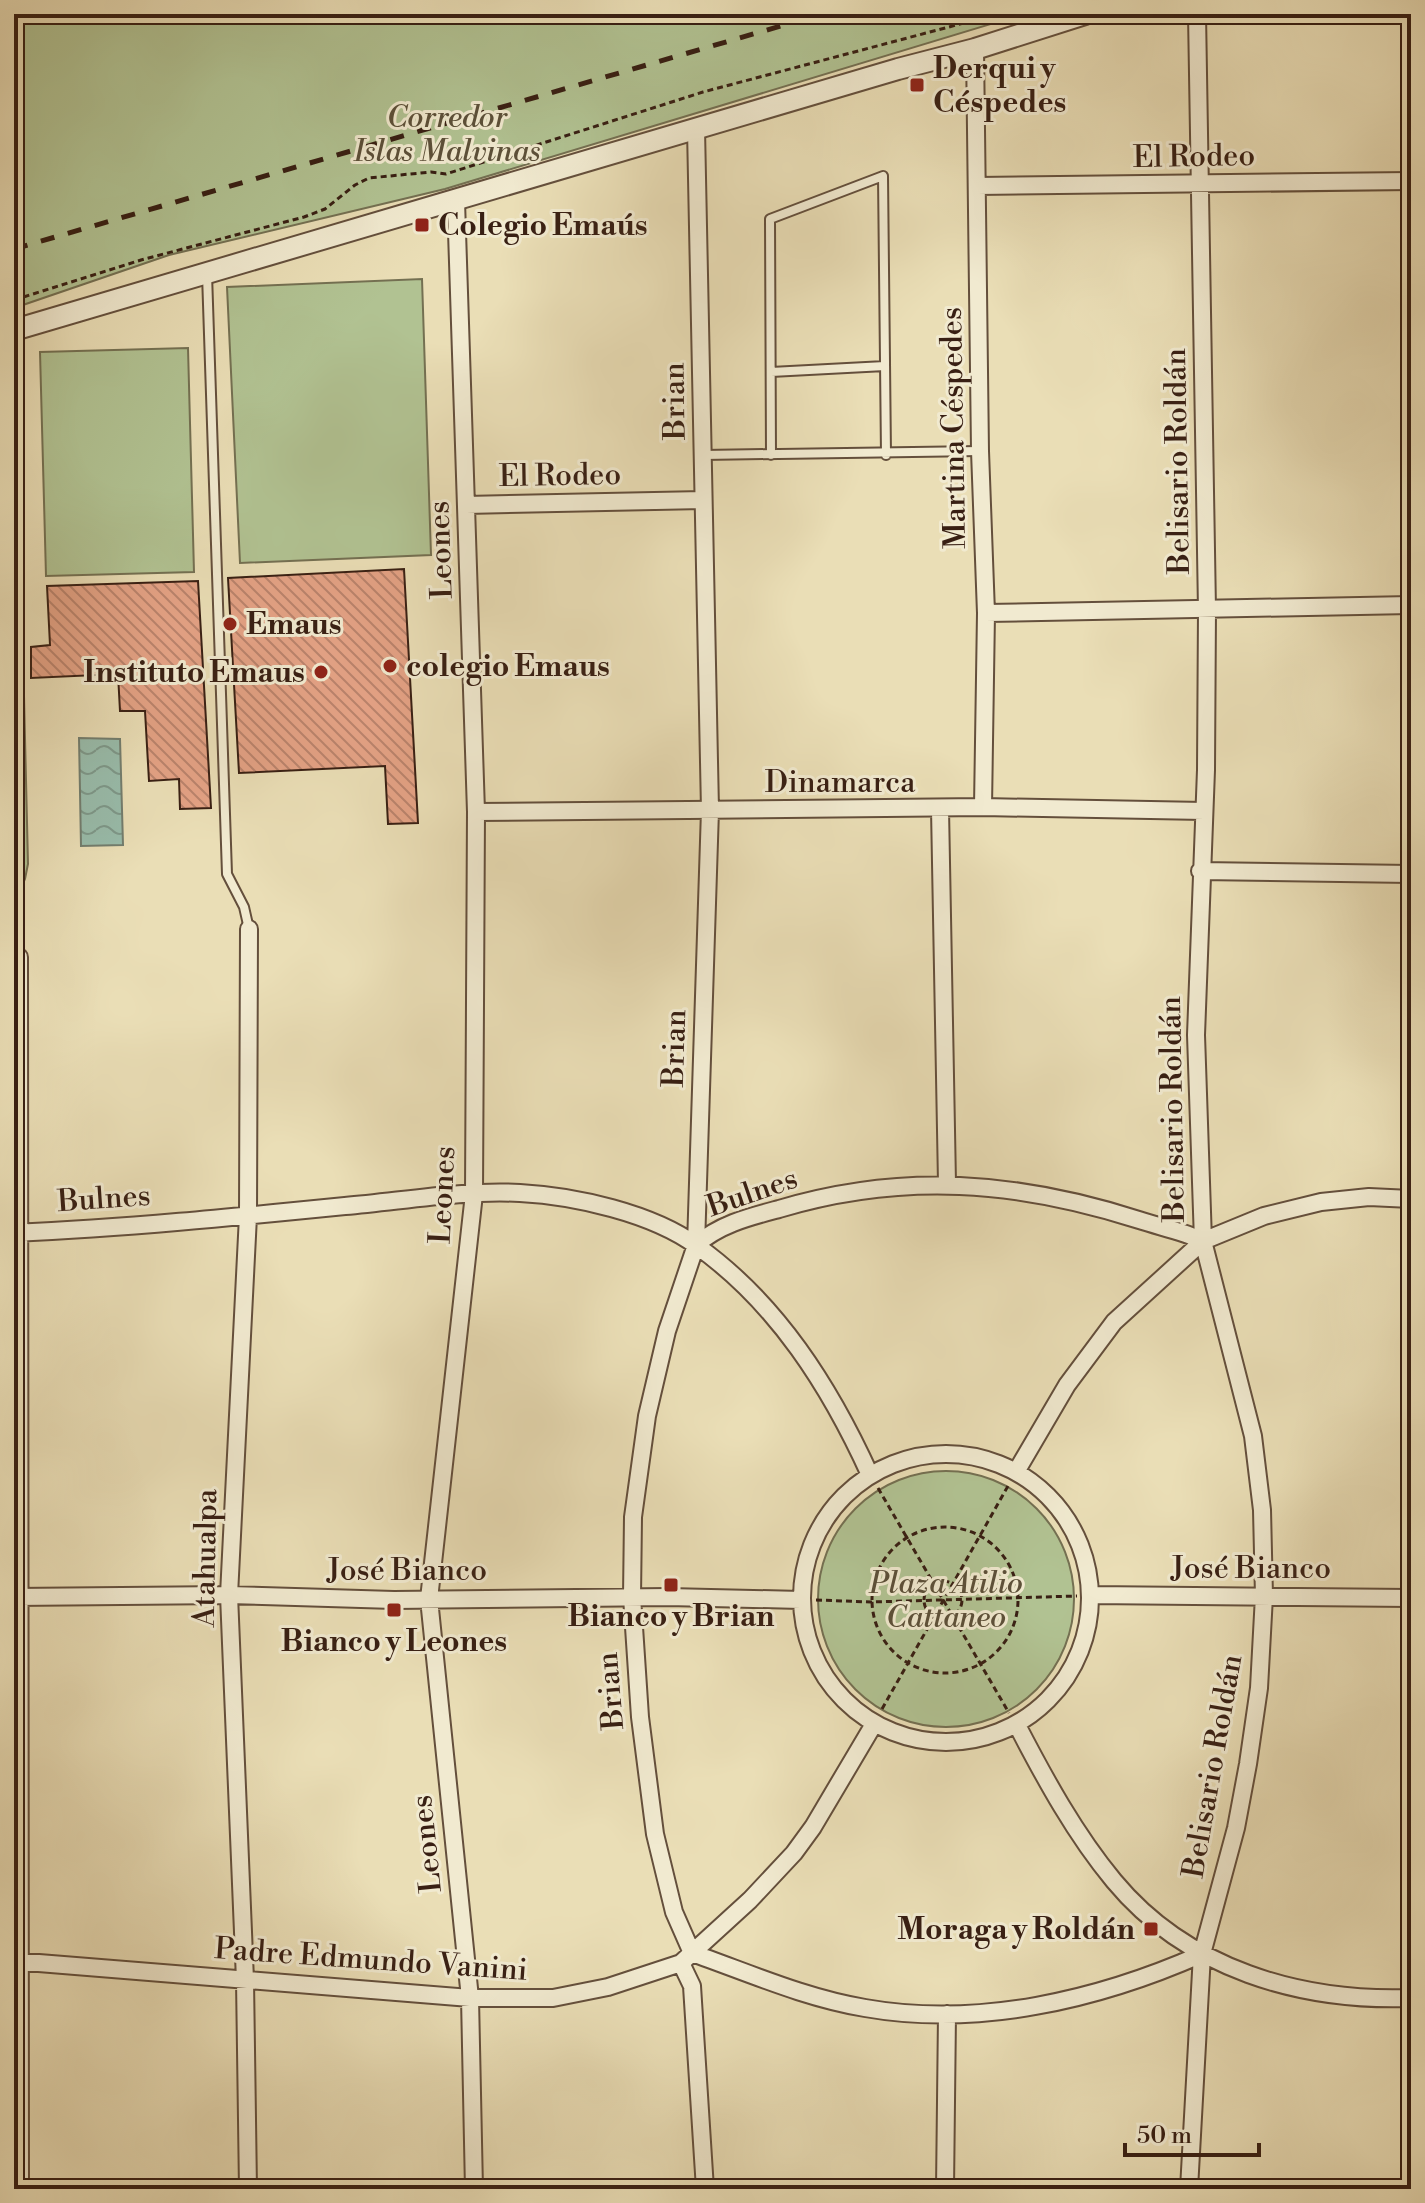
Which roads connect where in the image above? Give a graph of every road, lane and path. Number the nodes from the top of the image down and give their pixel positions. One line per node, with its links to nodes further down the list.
1 (998, 14): 11 (path)
2 (1085, 14): 4 (street)
3 (1197, 14): 7 (street, Belisario Roldán)
4 (975, 49): 5 (street); 8 (street, Martina Céspedes)
5 (696, 129): 9 (street); 16 (street, Brian)
6 (1411, 181): 7 (street, El Rodeo)
7 (1200, 184): 8 (street, El Rodeo); 22 (street, Belisario Roldán)
8 (977, 186): 15 (street, Martina Céspedes)
9 (456, 201): 10 (street); 20 (street, Leones)
10 (207, 273): 12 (street); 31 (lane)
11 (14, 300)
12 (14, 330)
13 (885, 366): 14 (lane); 14 (lane); 18 (lane)
14 (771, 372): 17 (lane)
15 (980, 451): 18 (lane); 23 (street, Martina Céspedes)
16 (703, 455): 17 (lane); 19 (street, Brian)
17 (771, 455): 18 (lane)
18 (886, 455)
19 (703, 500): 20 (street, El Rodeo); 26 (street, Brian)
20 (466, 505): 28 (street, Leones)
21 (1411, 605): 22 (street)
22 (1207, 610): 23 (street); 27 (street, Belisario Roldán)
23 (986, 613): 24 (street, Martina Céspedes)
24 (983, 807): 25 (street, Dinamarca); 27 (street, Dinamarca)
25 (940, 809): 26 (street, Dinamarca); 33 (street)
26 (710, 810): 28 (street, Dinamarca); 39 (street, Brian)
27 (1204, 811): 29 (street, Belisario Roldán)
28 (476, 812): 34 (street, Leones)
29 (1200, 871): 30 (street); 38 (street, Belisario Roldán)
30 (1411, 874)
31 (249, 929): 36 (street, Atahualpa)
32 (19, 957): 37 (street)
33 (947, 1183): 38 (street, Bulnes); 39 (street, Bulnes)
34 (474, 1194): 36 (street, Bulnes); 39 (street, Bulnes); 53 (street, Leones)
35 (1411, 1199): 38 (street)
36 (248, 1216): 37 (street, Bulnes); 46 (street, Atahualpa)
37 (17, 1233): 49 (street)
38 (1203, 1241): 40 (street); 48 (street, Belisario Roldán)
39 (696, 1245): 41 (street); 50 (street, Brian)
40 (1016, 1472): 41 (street); 42 (path); 47 (street)
41 (870, 1475): 43 (path); 55 (street)
42 (979, 1537): 43 (path); 45 (path); 51 (path)
43 (907, 1538): 44 (path); 58 (path)
44 (933, 1583): 45 (path); 56 (path); 57 (path)
45 (953, 1583): 54 (path); 56 (path)
46 (229, 1595): 49 (street, José Bianco); 53 (street, José Bianco); 68 (street, Atahualpa)
47 (1091, 1595): 48 (street, José Bianco); 51 (path); 64 (street)
48 (1264, 1596): 52 (street, José Bianco); 65 (street, Belisario Roldán)
49 (17, 1597): 67 (street)
50 (632, 1597): 53 (street, José Bianco); 55 (street, José Bianco); 66 (street, Brian)
51 (1018, 1597): 54 (path); 62 (path)
52 (1411, 1598)
53 (429, 1599): 69 (street, Leones)
54 (963, 1599): 56 (path); 60 (path)
55 (801, 1600): 58 (path); 63 (street)
56 (943, 1600): 57 (path); 59 (path); 60 (path)
57 (924, 1601): 58 (path); 59 (path)
58 (871, 1602): 61 (path)
59 (933, 1617): 60 (path); 61 (path)
60 (953, 1617): 62 (path)
61 (907, 1663): 62 (path); 63 (path)
62 (981, 1664): 64 (path)
63 (874, 1724): 64 (street); 66 (street)
64 (1017, 1725): 65 (street)
65 (1202, 1954): 70 (street); 71 (street); 77 (street, Belisario Roldán)
66 (687, 1958): 69 (street, Padre Edmundo Vanini); 71 (street); 75 (street, Brian)
67 (16, 1961): 68 (street, Padre Edmundo Vanini); 72 (street)
68 (245, 1980): 69 (street, Padre Edmundo Vanini); 73 (street, Atahualpa)
69 (470, 1998): 74 (street, Leones)
70 (1411, 1998)
71 (947, 2014): 76 (street)
72 (20, 2189)
73 (248, 2189)
74 (474, 2189)
75 (705, 2189)
76 (945, 2189)
77 (1189, 2189)

